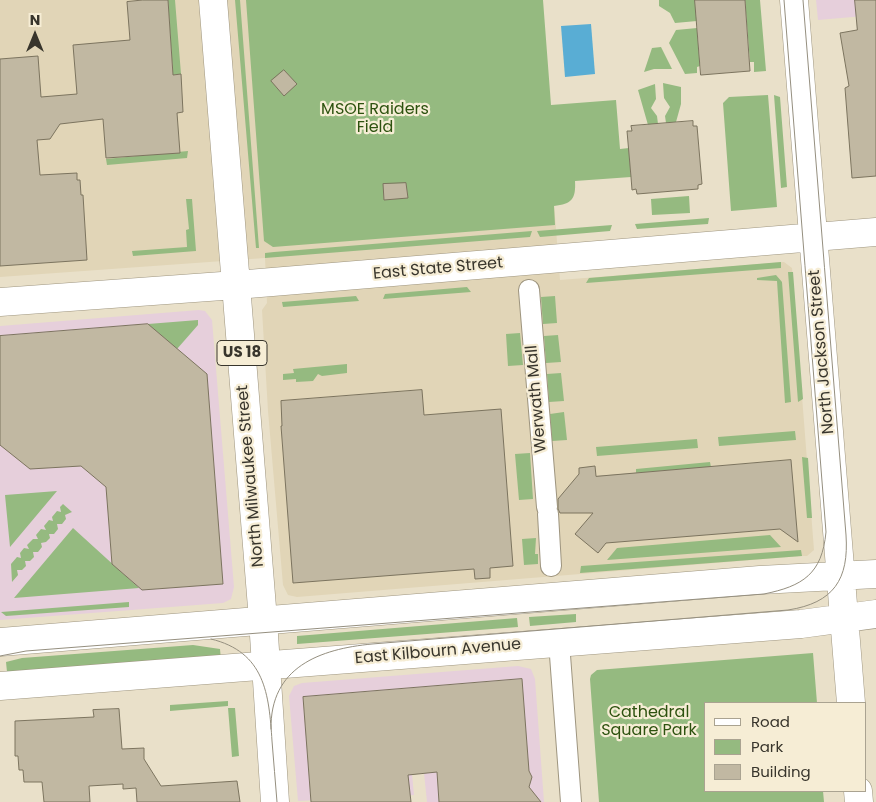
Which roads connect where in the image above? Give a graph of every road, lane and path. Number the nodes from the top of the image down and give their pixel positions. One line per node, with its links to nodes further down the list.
1 (213, 0): 5 (street, North Milwaukee Street)
2 (794, 0): 4 (street, North Jackson Street)
3 (876, 232): 4 (street, East State Street)
4 (813, 238): 5 (street, East State Street); 10 (street, North Jackson Street)
5 (236, 285): 7 (street, East State Street); 13 (street, North Milwaukee Street / US 18)
6 (528, 290): 8 (street, Werwath Mall)
7 (0, 302)
8 (552, 566)
9 (876, 574): 10 (street)
10 (841, 576): 12 (street, North Jackson Street); 13 (street)
11 (876, 614): 12 (street, East Kilbourn Avenue)
12 (844, 618): 15 (street, East Kilbourn Avenue); 18 (street, North Jackson Street)
13 (263, 620): 14 (street); 16 (street, North Milwaukee Street / US 18)
14 (0, 642)
15 (559, 642): 16 (street, East Kilbourn Avenue); 20 (street)
16 (266, 665): 17 (street, East Kilbourn Avenue); 19 (street, North Milwaukee Street / US 18)
17 (0, 686)
18 (851, 702)
19 (275, 802)
20 (571, 802)

